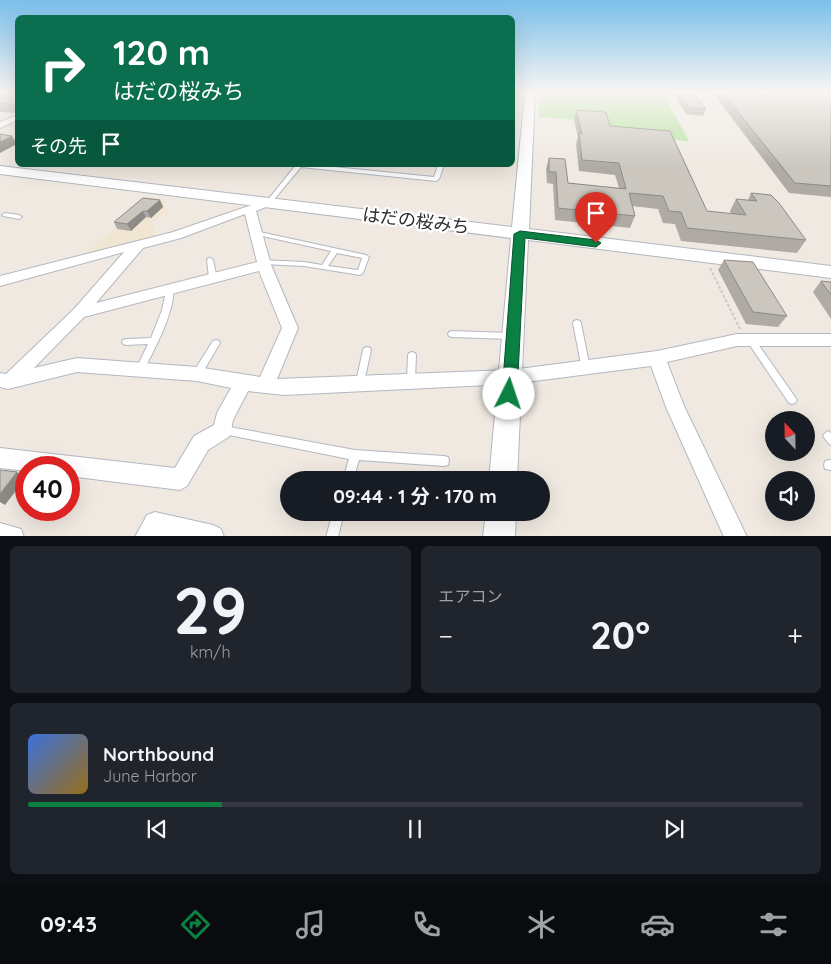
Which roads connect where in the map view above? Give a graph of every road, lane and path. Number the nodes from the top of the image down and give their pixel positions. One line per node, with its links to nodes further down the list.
1 (528, 117): 13 (street)
2 (15, 118): 3 (street)
3 (0, 125)
4 (297, 167): 8 (lane)
5 (326, 167): 6 (lane)
6 (440, 167)
7 (0, 170): 8 (street, はだの桜みち)
8 (269, 202): 9 (street); 13 (street, はだの桜みち)
9 (250, 209): 12 (street); 14 (street)
10 (2, 216): 11 (lane)
11 (19, 217)
12 (254, 233): 15 (lane); 17 (street)
13 (520, 234): 20 (street, はだの桜みち); 27 (street)
14 (138, 245): 22 (street); 24 (street)
15 (335, 250): 19 (lane); 19 (lane)
16 (210, 260): 21 (lane)
17 (263, 264): 19 (lane); 21 (street); 44 (street)
18 (709, 266): 28 (path)
19 (324, 267)
20 (831, 272)
21 (213, 278): 23 (street)
22 (0, 281)
23 (170, 289): 24 (street); 30 (lane)
24 (79, 313): 43 (street)
25 (577, 322): 37 (lane)
26 (452, 334): 27 (lane)
27 (513, 336): 39 (street)
28 (748, 339): 29 (street); 35 (street); 45 (lane)
29 (831, 340)
30 (154, 341): 31 (lane); 36 (lane)
31 (126, 342)
32 (216, 343): 38 (lane)
33 (367, 350): 41 (lane)
34 (412, 355): 40 (lane)
35 (657, 358): 37 (street); 60 (street)
36 (140, 369): 38 (street); 43 (street)
37 (586, 369): 39 (street)
38 (197, 374): 42 (street)
39 (510, 377): 40 (street); 51 (street)
40 (411, 380): 41 (street)
41 (360, 382): 44 (street)
42 (244, 383): 44 (street); 46 (street)
43 (3, 384)
44 (266, 384)
45 (792, 400)
46 (223, 430): 47 (lane); 48 (street)
47 (355, 455): 49 (lane); 50 (lane)
48 (0, 458)
49 (444, 461)
50 (351, 471)
51 (504, 471)
52 (336, 521): 58 (lane)
53 (500, 521): 59 (street)
54 (0, 534): 56 (street)
55 (200, 535): 57 (street)
56 (13, 536)
57 (146, 536)
58 (332, 536)
59 (499, 536)
60 (736, 536)

